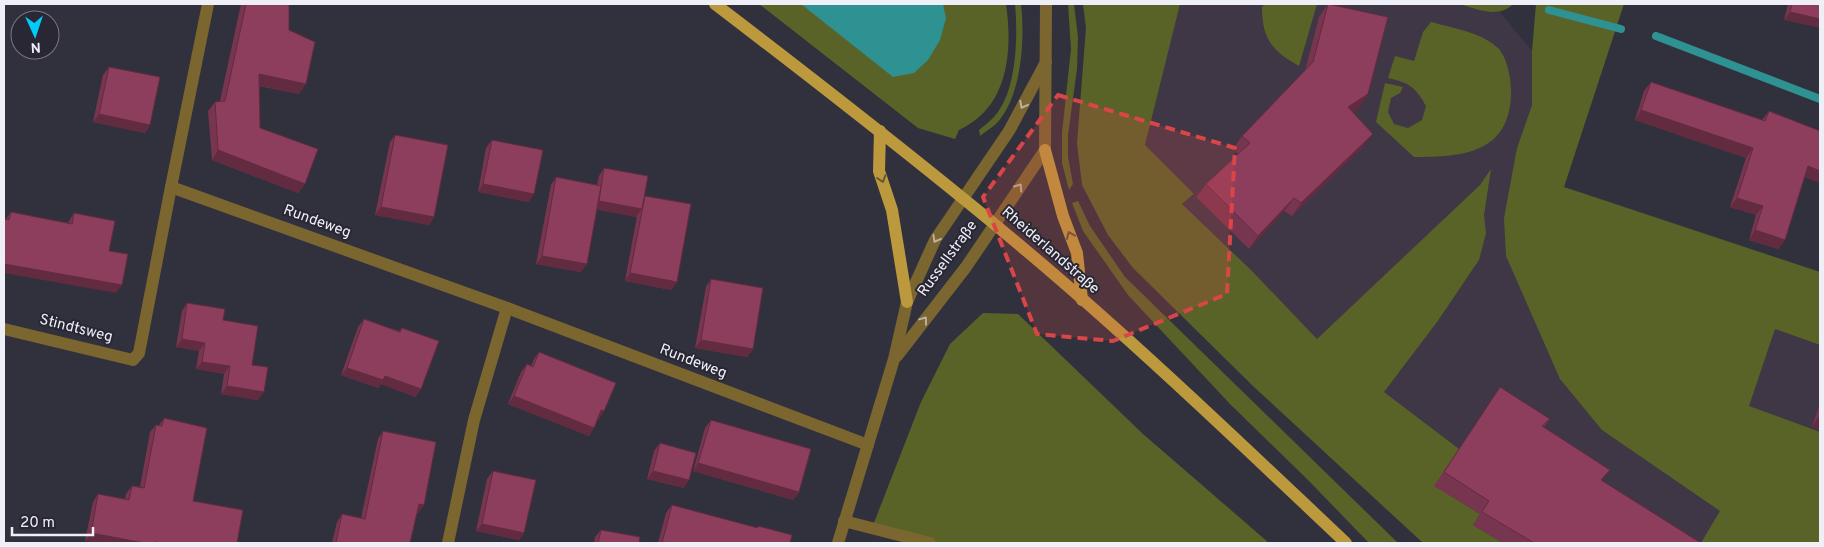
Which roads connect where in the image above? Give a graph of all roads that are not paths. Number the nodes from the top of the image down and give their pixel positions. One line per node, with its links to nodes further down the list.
1 (208, 4): 7 (street)
2 (715, 4): 5 (main road, Rheiderlandstraße)
3 (1046, 4): 4 (street, Russellstraße)
4 (1046, 62): 6 (street, Russellstraße); 8 (street, Russellstraße, one-way to 8)
5 (880, 131): 8 (main road, Rheiderlandstraße); 11 (main road, one-way to 11)
6 (1045, 150): 9 (street, Russellstraße, one-way to 6); 10 (main road, one-way to 6)
7 (172, 187): 12 (street, Rundeweg); 13 (street, Stindtsweg)
8 (962, 198): 9 (main road, Rheiderlandstraße); 11 (street, Russellstraße, one-way to 11)
9 (994, 223): 10 (main road, Rheiderlandstraße); 14 (street, Russellstraße, one-way to 9)
10 (1082, 300): 20 (main road, Rheiderlandstraße)
11 (907, 302): 14 (street, Russellstraße)
12 (507, 308): 15 (street, Rundeweg); 17 (street)
13 (4, 329)
14 (894, 359): 15 (street, Russellstraße)
15 (868, 445): 16 (street, Russellstraße)
16 (844, 521): 18 (street, Russellstraße); 19 (street)
17 (448, 543)
18 (838, 543)
19 (930, 543)
20 (1346, 543)

